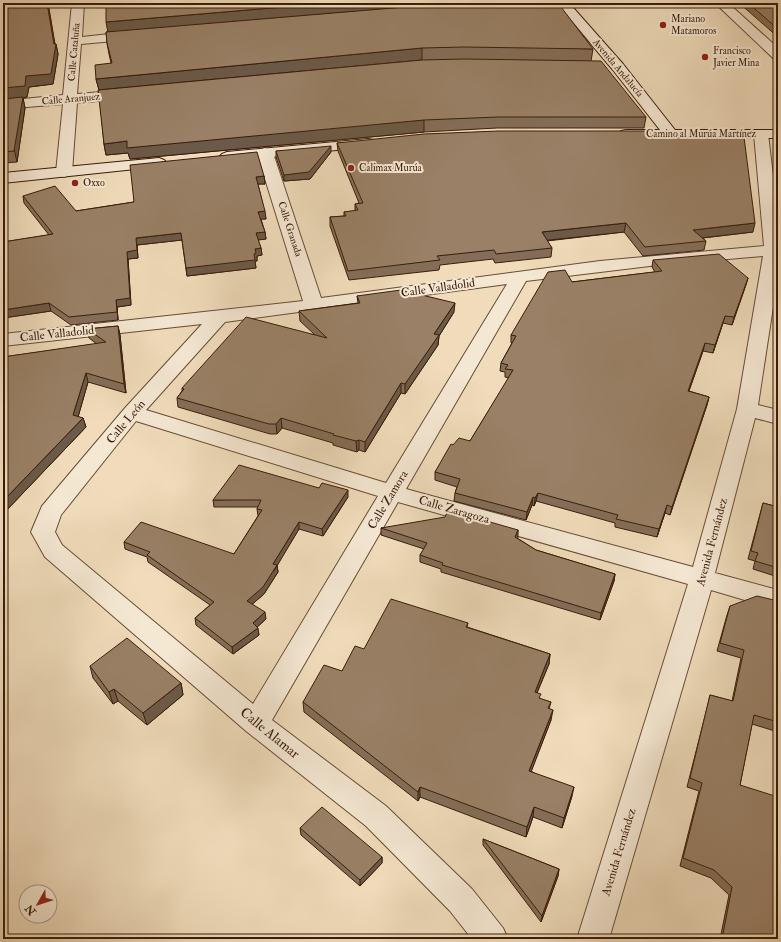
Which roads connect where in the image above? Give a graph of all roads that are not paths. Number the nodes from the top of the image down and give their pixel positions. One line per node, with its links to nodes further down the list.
1 (78, 3): 5 (street, Calle Cataluña)
2 (564, 3): 8 (street, Avenida Andalucía)
3 (721, 3): 6 (street)
4 (147, 35): 5 (street)
5 (75, 41): 10 (street, Calle Cataluña)
6 (778, 55)
7 (603, 67): 8 (street)
8 (618, 67): 13 (street, Avenida Andalucía)
9 (139, 92): 10 (street, Calle Aranjuez)
10 (70, 99): 11 (street, Calle Aranjuez); 19 (street, Calle Cataluña)
11 (3, 105)
12 (608, 134): 13 (street, Camino al Murúa Martínez)
13 (672, 134): 14 (street, Camino al Murúa Martínez)
14 (769, 134): 21 (street, Avenida Fernández)
15 (385, 141): 16 (street)
16 (265, 153): 17 (street); 23 (street, Calle Granada)
17 (211, 158)
18 (172, 162): 19 (street)
19 (64, 172): 20 (street)
20 (3, 178)
21 (776, 251): 22 (street, Calle Valladolid); 26 (street, Avenida Fernández)
22 (520, 276): 23 (street, Calle Valladolid); 29 (street, Calle Zamora)
23 (314, 305): 24 (street, Calle Valladolid)
24 (218, 318): 25 (street, Calle Valladolid); 27 (street, Calle León)
25 (3, 340)
26 (747, 409): 28 (street); 31 (street, Avenida Fernández)
27 (132, 413): 29 (street, Calle Zaragoza); 30 (street, Calle León)
28 (778, 417)
29 (393, 492): 31 (street, Calle Zaragoza); 33 (street, Calle Zamora)
30 (43, 532): 33 (street, Calle Alamar)
31 (702, 578): 32 (street, Calle Zaragoza); 35 (street, Avenida Fernández)
32 (778, 600)
33 (256, 723): 34 (street, Calle Alamar)
34 (492, 939)
35 (593, 939)

